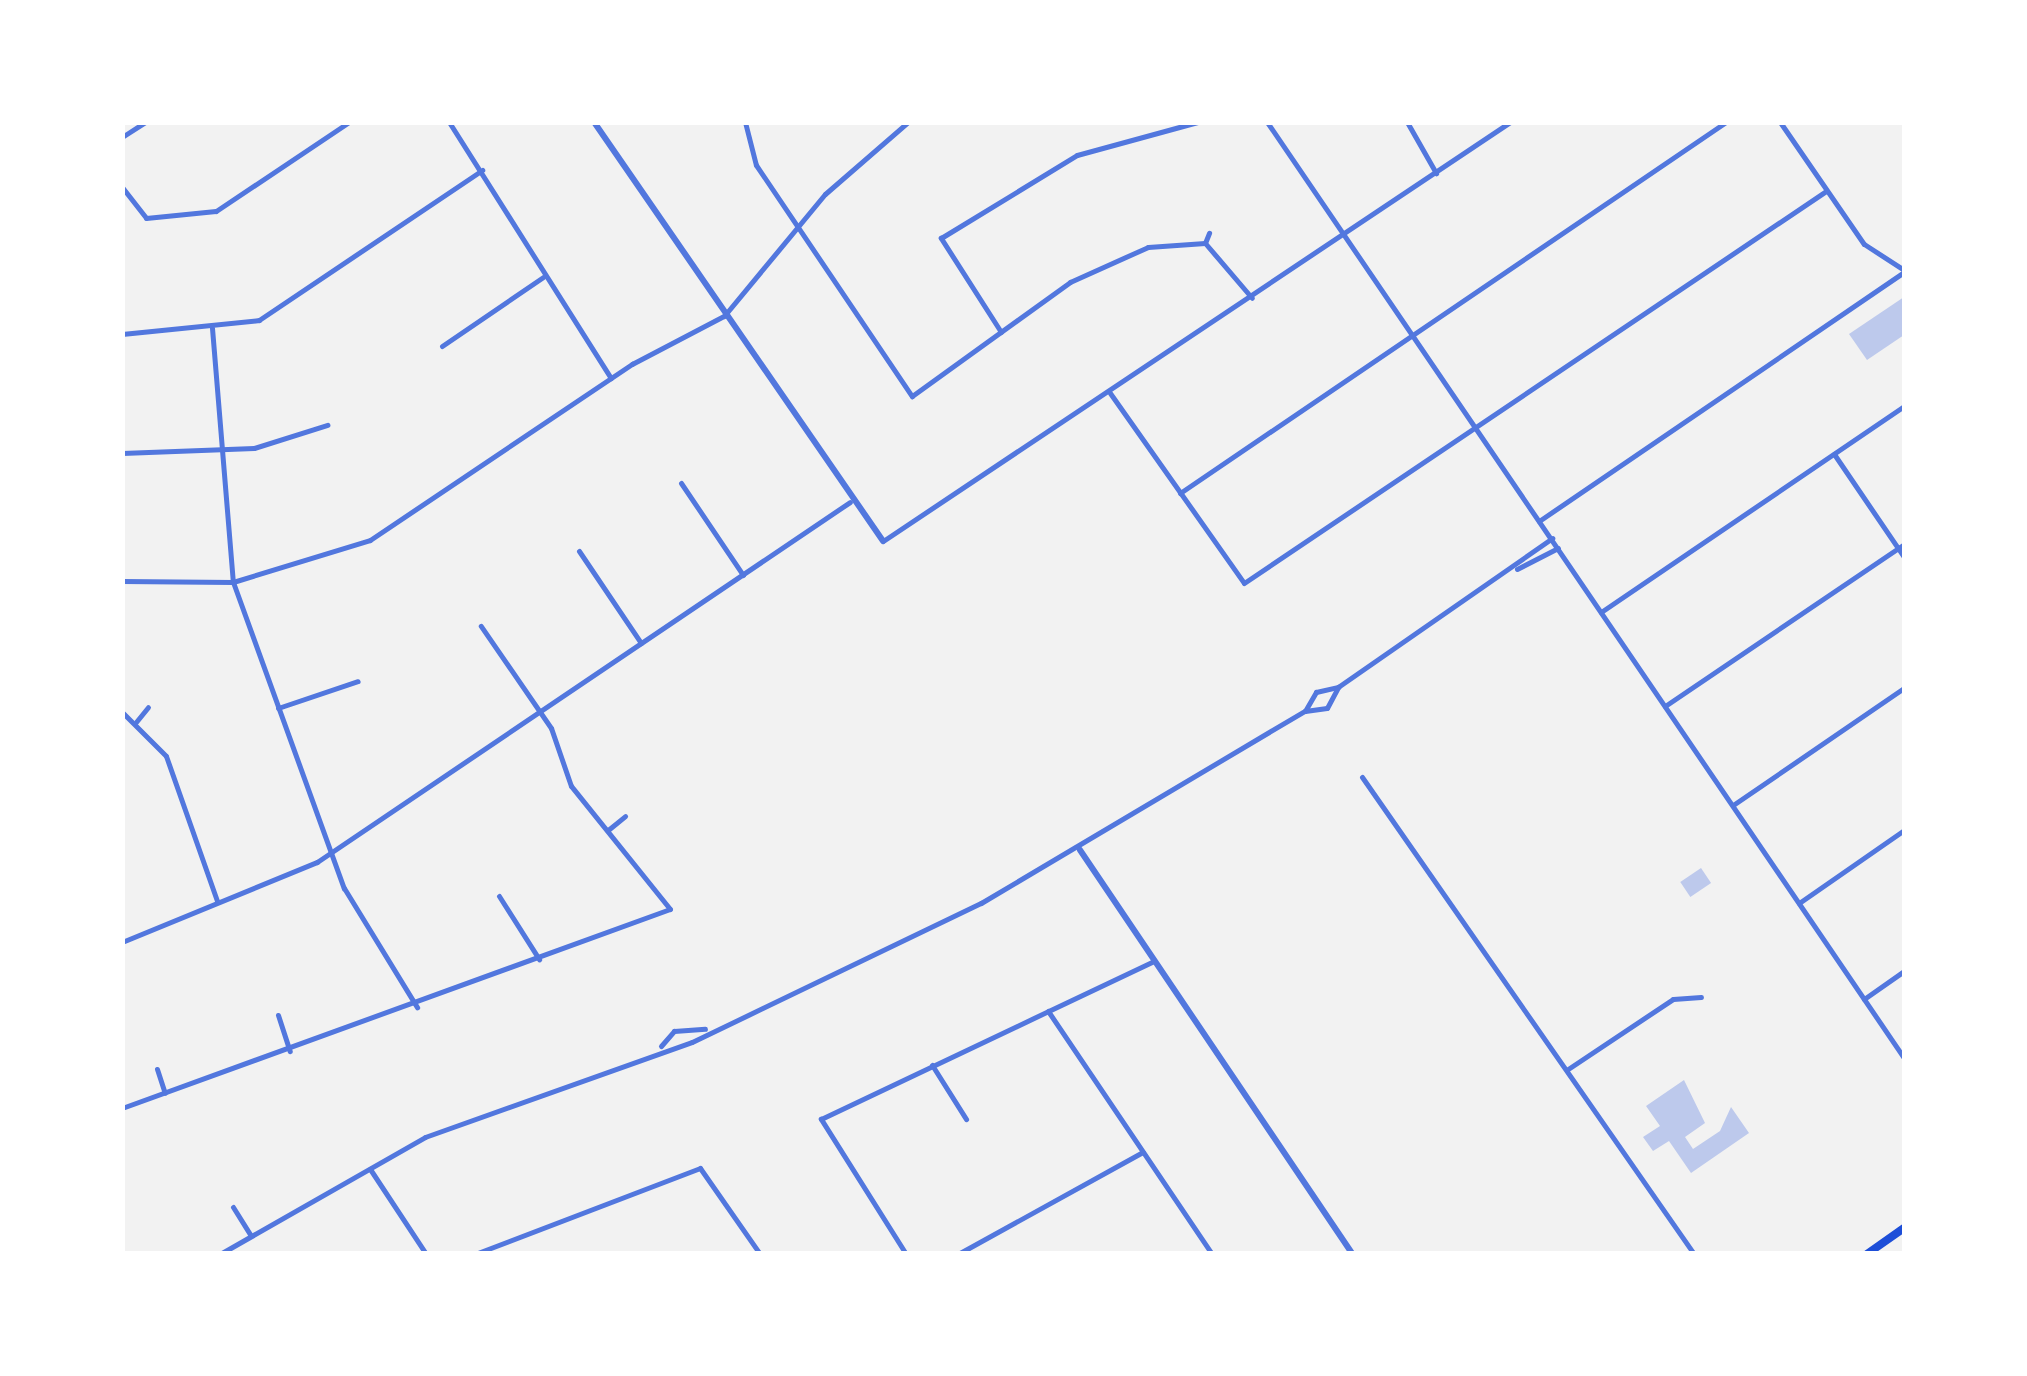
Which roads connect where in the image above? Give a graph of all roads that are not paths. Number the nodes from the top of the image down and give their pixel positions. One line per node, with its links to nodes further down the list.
1 (144, 122): 13 (street)
2 (350, 122): 16 (street)
3 (449, 122): 14 (street)
4 (594, 122): 25 (street)
5 (908, 122): 18 (street)
6 (1198, 122): 27 (street)
7 (1267, 122): 20 (street)
8 (1407, 122): 15 (street)
9 (1510, 122): 15 (street)
10 (1726, 122): 29 (street)
11 (1780, 122): 17 (street)
12 (743, 123): 18 (street)
13 (122, 137)
14 (482, 170): 23 (street); 26 (street)
15 (1436, 173): 20 (street)
16 (122, 186)
17 (1826, 190): 22 (street); 35 (street)
18 (796, 224): 25 (street); 27 (street)
19 (1209, 233): 21 (street)
20 (1344, 234): 24 (street); 29 (street)
21 (1205, 243): 24 (street); 27 (street)
22 (1904, 271): 42 (street)
23 (543, 277): 30 (street); 31 (street)
24 (1252, 298): 32 (street)
25 (724, 316): 31 (street); 41 (street)
26 (212, 328): 28 (street); 36 (street)
27 (1001, 332)
28 (122, 334)
29 (1413, 335): 35 (street); 40 (street)
30 (442, 346)
31 (611, 378): 52 (street)
32 (1110, 394): 40 (street); 44 (street)
33 (1904, 406): 38 (street)
34 (327, 425): 36 (street)
35 (1476, 428): 40 (street); 42 (street)
36 (221, 450): 37 (street); 52 (street)
37 (122, 454)
38 (1834, 454): 45 (street); 53 (street)
39 (681, 483): 50 (street)
40 (1180, 492)
41 (850, 502): 44 (street); 50 (street)
42 (1539, 521): 43 (street)
43 (1552, 538): 46 (street); 49 (street)
44 (883, 541)
45 (1901, 546): 48 (street); 59 (street)
46 (1558, 548): 49 (street); 53 (street)
47 (579, 552): 55 (street)
48 (1904, 557)
49 (1514, 569): 57 (street)
50 (743, 575): 55 (street)
51 (122, 581): 52 (street)
52 (232, 582): 61 (street)
53 (1601, 612): 59 (street)
54 (482, 626): 62 (street)
55 (642, 643): 62 (street)
56 (358, 680): 61 (street)
57 (1338, 687): 64 (street); 64 (street)
58 (1904, 688): 67 (street)
59 (1664, 706): 67 (street)
60 (148, 707): 65 (street)
61 (278, 708): 72 (street)
62 (540, 711): 69 (street); 72 (street)
63 (122, 712): 65 (street)
64 (1305, 712): 71 (street)
65 (136, 722): 74 (street)
66 (1362, 777): 91 (street)
67 (1732, 806): 75 (street)
68 (625, 816): 69 (street)
69 (607, 830): 77 (street)
70 (1904, 830): 75 (street)
71 (1080, 850): 78 (street); 85 (street)
72 (330, 854): 74 (street); 82 (street)
73 (499, 896): 77 (street)
74 (218, 901): 76 (street)
75 (1798, 903): 81 (street)
76 (122, 942)
77 (539, 959): 82 (street)
78 (1154, 960): 83 (street); 107 (street)
79 (1904, 972): 81 (street)
80 (1701, 998): 91 (street)
81 (1864, 999): 88 (street)
82 (417, 1007): 87 (street)
83 (1048, 1010): 89 (street); 95 (street)
84 (278, 1014): 87 (street)
85 (705, 1028): 86 (street); 86 (street)
86 (662, 1046): 96 (street)
87 (290, 1051): 92 (street)
88 (1904, 1058)
89 (932, 1065): 94 (street); 104 (street)
90 (157, 1070): 92 (street)
91 (1568, 1070): 108 (street)
92 (165, 1093): 93 (street)
93 (122, 1108)
94 (966, 1119)
95 (1143, 1152): 105 (street); 106 (street)
96 (370, 1168): 99 (street); 101 (street)
97 (233, 1207): 99 (street)
98 (1904, 1228): 109 (main road)
99 (252, 1236): 100 (street)
100 (220, 1254)
101 (426, 1254)
102 (475, 1254): 103 (street)
103 (760, 1254)
104 (906, 1254)
105 (958, 1254)
106 (1212, 1254)
107 (1352, 1254)
108 (1694, 1254)
109 (1867, 1254)

